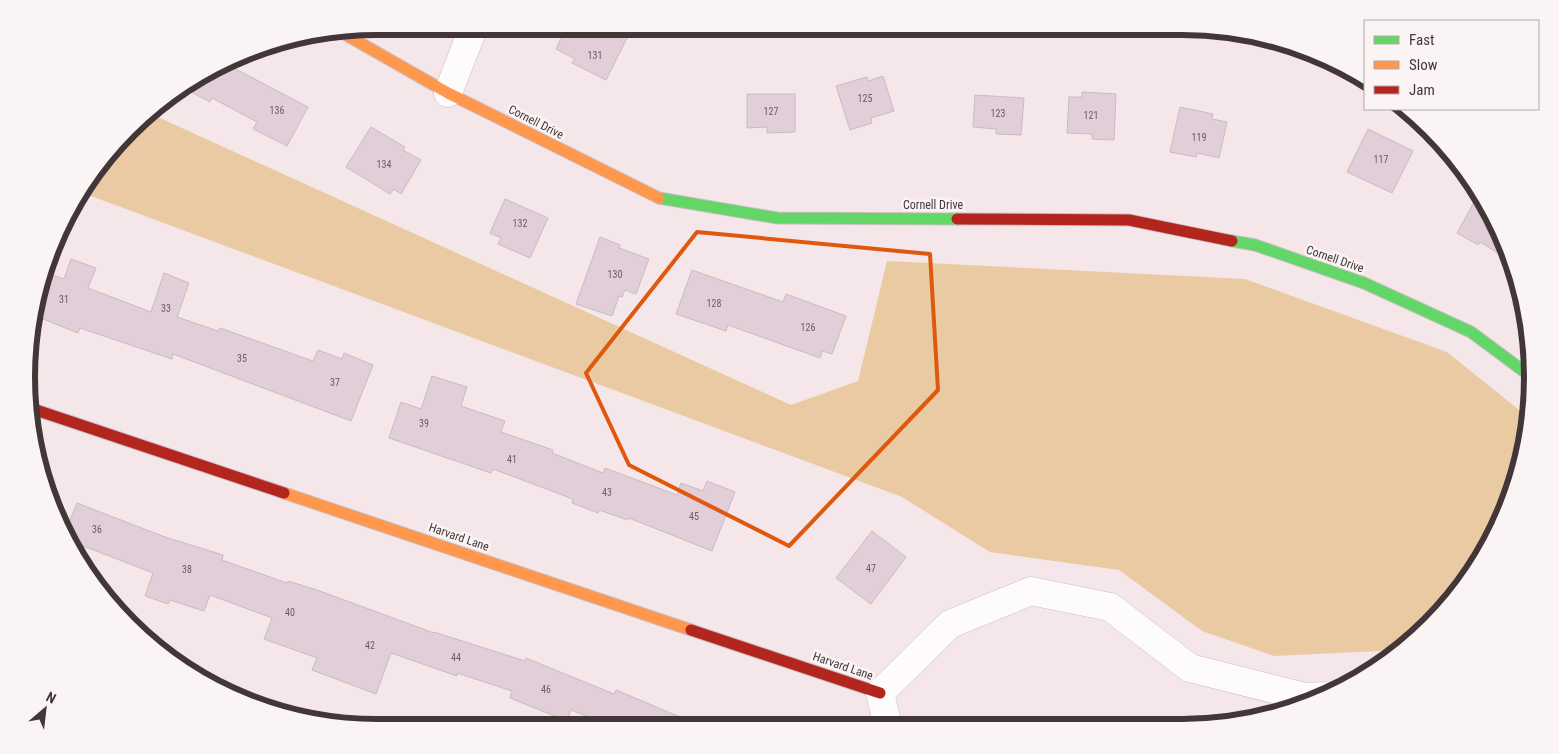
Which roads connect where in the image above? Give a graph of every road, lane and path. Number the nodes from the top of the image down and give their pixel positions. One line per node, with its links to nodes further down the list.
1 (471, 35): 3 (street)
2 (348, 37): 3 (street, Cornell Drive)
3 (448, 93): 4 (street, Cornell Drive)
4 (1524, 371)
5 (37, 410): 6 (street, Harvard Lane)
6 (880, 693): 7 (street); 8 (street)
7 (1303, 697)
8 (886, 719)

